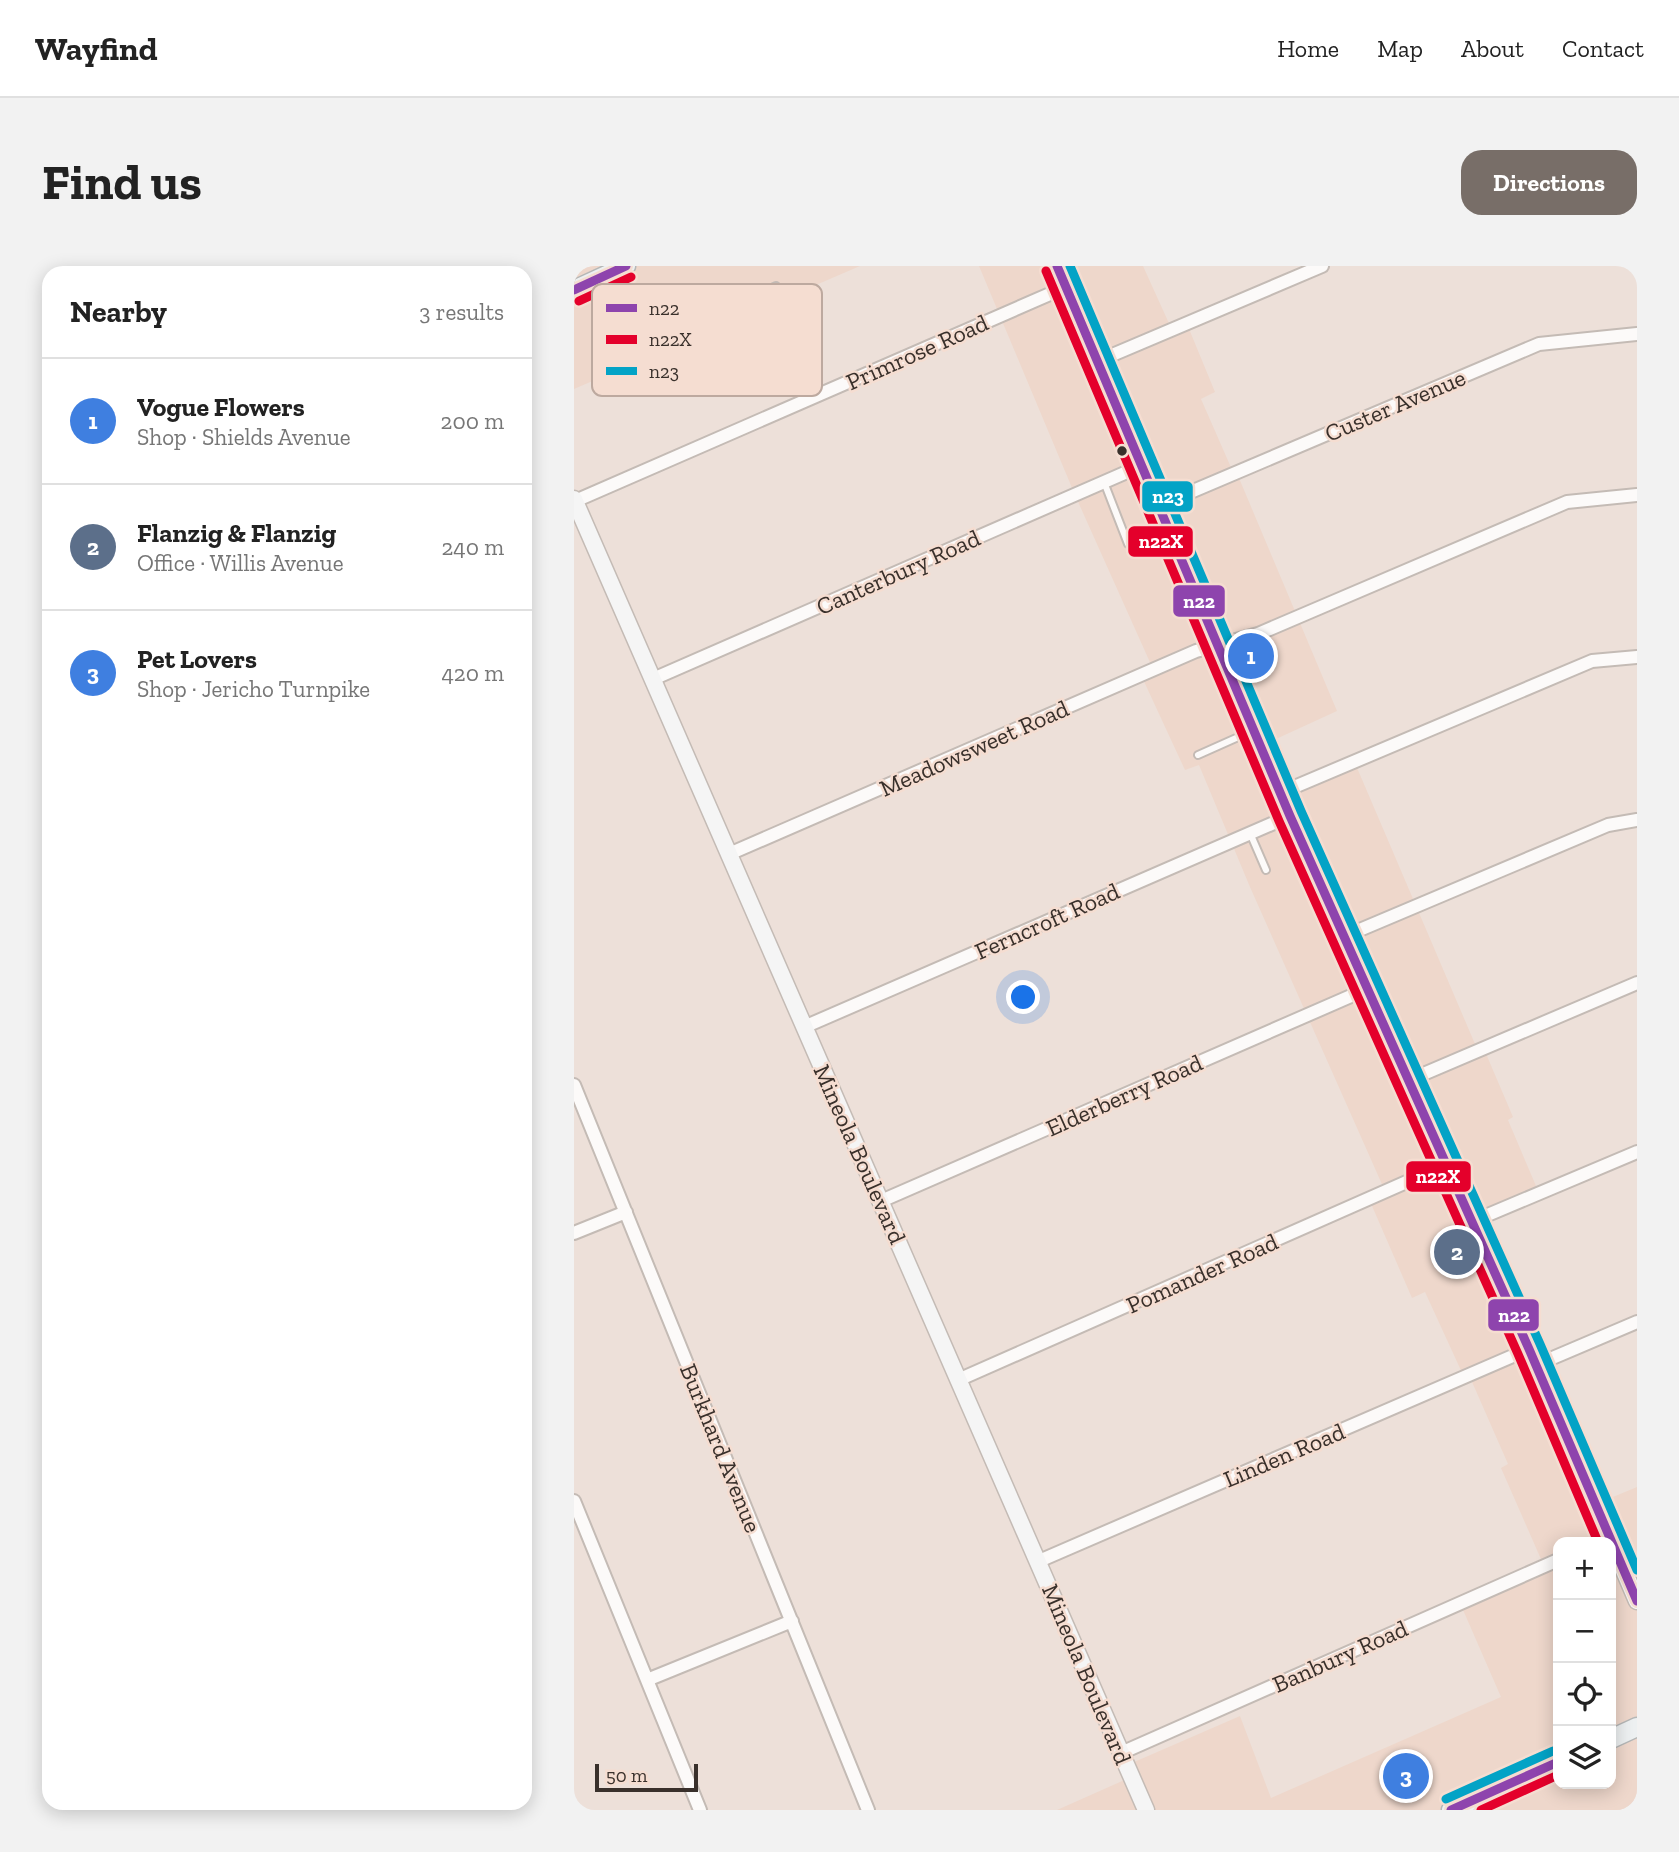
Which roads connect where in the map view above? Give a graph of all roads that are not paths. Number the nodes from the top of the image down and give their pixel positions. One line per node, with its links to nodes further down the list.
1 (626, 266): 5 (main road)
2 (1057, 266): 4 (main road)
3 (1322, 266): 7 (street)
4 (1066, 287): 7 (main road); 8 (street, Primrose Road)
5 (574, 290)
6 (1637, 334): 14 (street, Custer Avenue)
7 (1098, 361): 10 (main road)
8 (822, 393)
9 (814, 396): 13 (street, Primrose Road)
10 (1143, 465): 11 (street, Canterbury Road); 14 (main road)
11 (1104, 482): 15 (lane); 18 (street, Canterbury Road)
12 (1637, 495): 16 (street, Meadowsweet Road)
13 (574, 500): 18 (main road, Mineola Boulevard)
14 (1160, 505): 16 (main road)
15 (1128, 544)
16 (1219, 646): 19 (main road); 25 (street, Meadowsweet Road)
17 (1637, 657): 21 (street)
18 (653, 679): 25 (main road, Mineola Boulevard)
19 (1254, 730): 20 (lane); 21 (main road)
20 (1198, 755)
21 (1280, 793): 22 (main road)
22 (1290, 816): 24 (street, Ferncroft Road); 27 (main road)
23 (1637, 820): 27 (street)
24 (1250, 833): 26 (lane); 30 (street, Ferncroft Road)
25 (729, 854): 30 (main road, Mineola Boulevard)
26 (1266, 870)
27 (1343, 937): 29 (main road)
28 (1637, 983): 31 (street)
29 (1367, 989): 31 (main road); 35 (street, Elderberry Road)
30 (804, 1027): 35 (main road, Mineola Boulevard)
31 (1407, 1081): 34 (main road)
32 (574, 1085): 36 (street, Burkhard Avenue)
33 (1637, 1152): 37 (street)
34 (1445, 1166): 37 (main road); 42 (street, Pomander Road)
35 (881, 1201): 42 (main road, Mineola Boulevard)
36 (625, 1212): 38 (street); 50 (street, Burkhard Avenue)
37 (1471, 1222): 40 (main road)
38 (574, 1233)
39 (1637, 1322): 41 (street)
40 (1529, 1349): 41 (main road); 46 (street, Linden Road)
41 (1536, 1365): 44 (main road)
42 (958, 1380): 46 (main road, Mineola Boulevard)
43 (574, 1501): 51 (street)
44 (1603, 1537)
45 (1616, 1551): 48 (main road)
46 (1039, 1561): 54 (main road, Mineola Boulevard)
47 (1553, 1562): 54 (street, Banbury Road)
48 (1630, 1564): 49 (main road)
49 (1637, 1601)
50 (792, 1621): 51 (street); 57 (street, Burkhard Avenue)
51 (646, 1680): 56 (street)
52 (1637, 1727): 53 (main road)
53 (1616, 1737)
54 (1121, 1752): 58 (main road, Mineola Boulevard)
55 (1553, 1764): 59 (main road)
56 (700, 1810)
57 (868, 1810)
58 (1146, 1810)
59 (1451, 1810)

